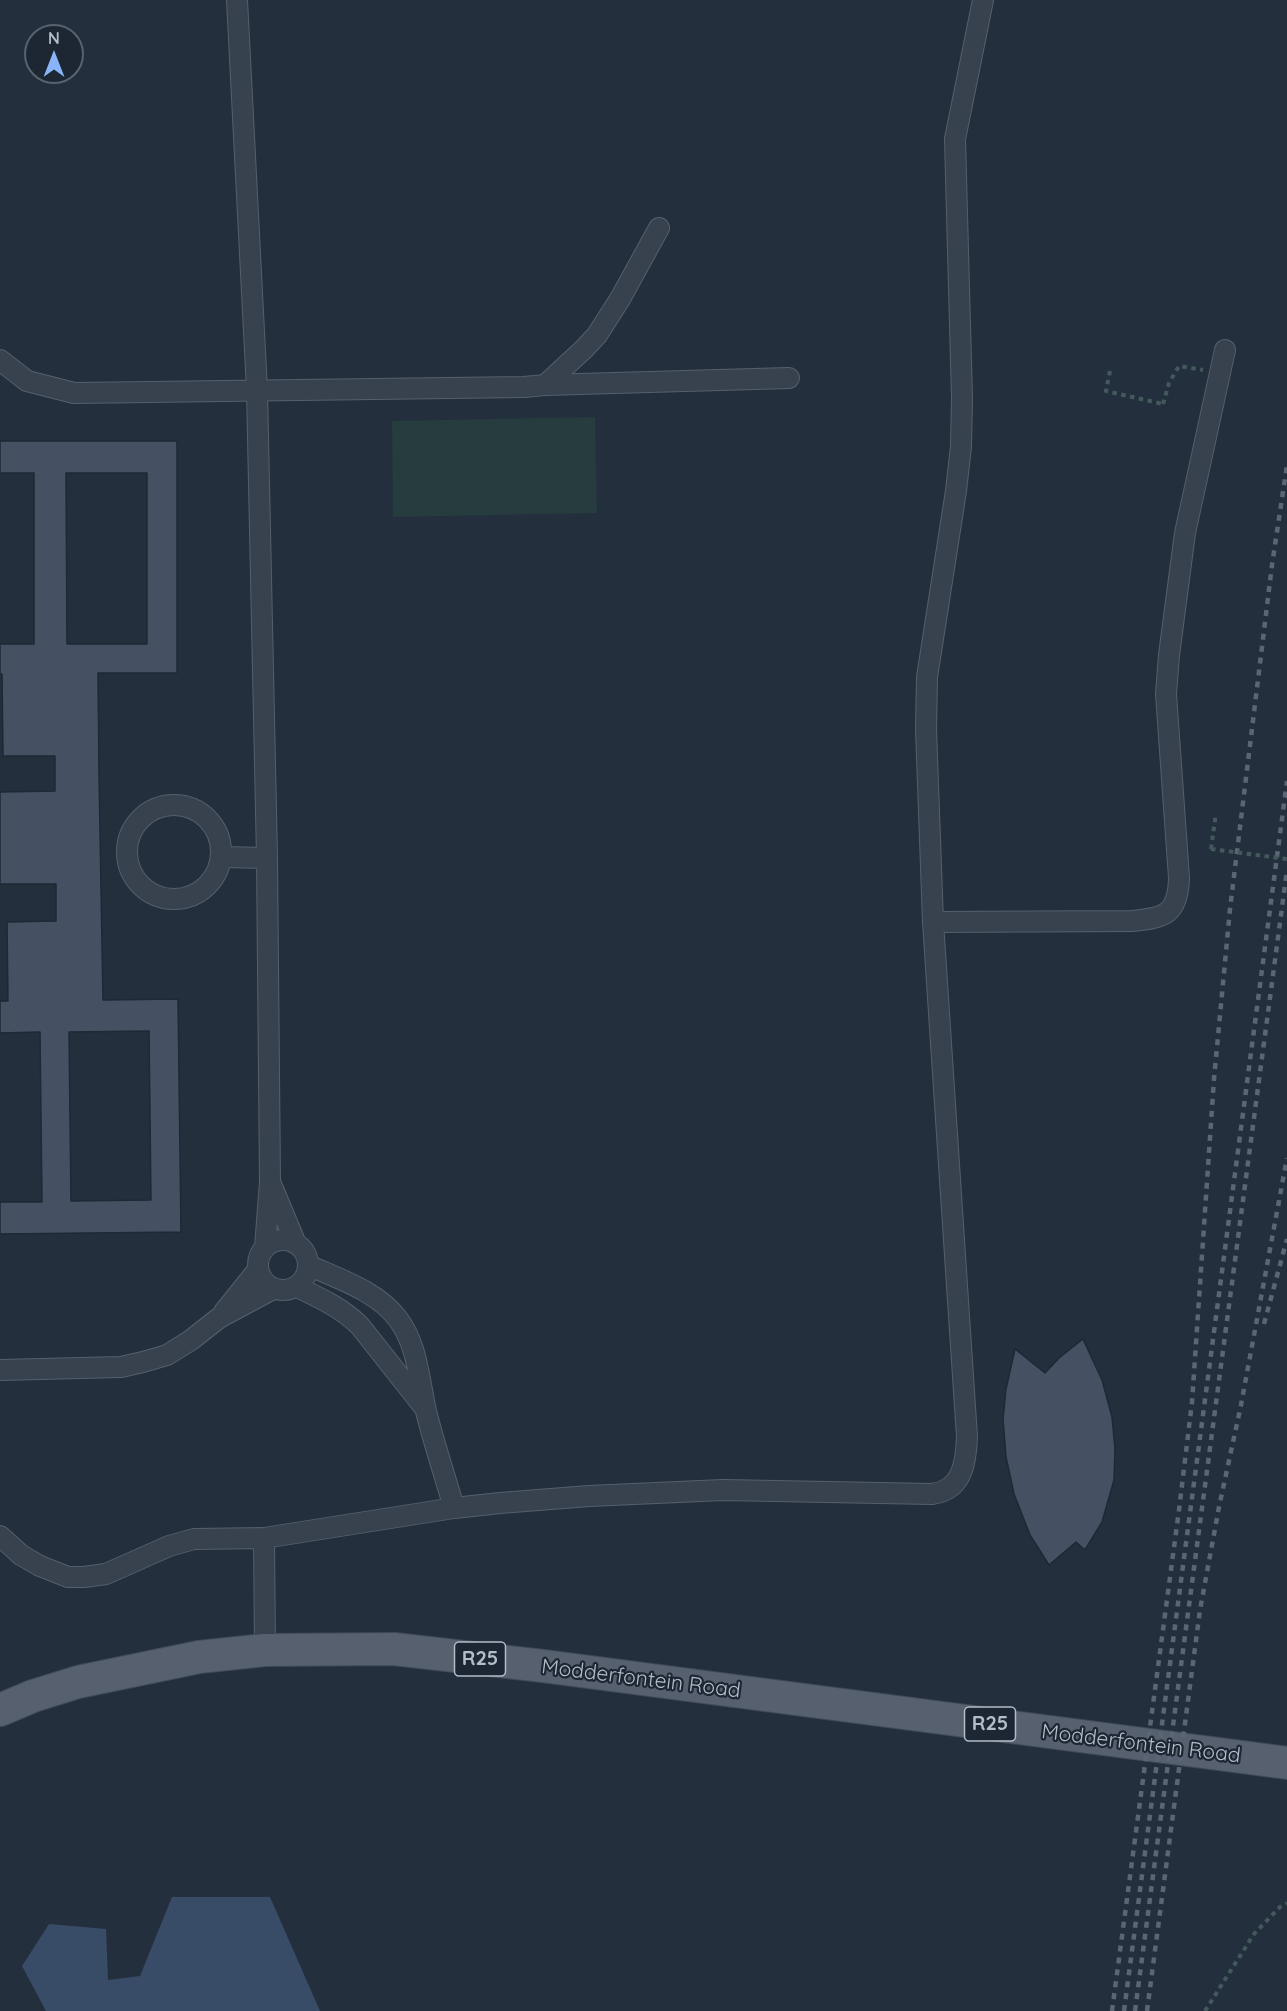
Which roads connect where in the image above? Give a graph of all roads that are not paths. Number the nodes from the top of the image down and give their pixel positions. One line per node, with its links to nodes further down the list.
1 (237, 0): 8 (street)
2 (983, 0): 11 (street)
3 (659, 228): 7 (street)
4 (1225, 350): 11 (street)
5 (0, 360): 8 (street)
6 (789, 378): 7 (street)
7 (545, 385): 8 (street)
8 (257, 390): 10 (street)
9 (221, 857): 9 (street); 10 (street)
10 (267, 858): 12 (street)
11 (933, 922): 24 (street)
12 (270, 1182): 13 (street); 14 (street)
13 (296, 1244): 14 (street); 15 (street)
14 (265, 1247): 16 (street)
15 (308, 1265): 17 (street); 19 (street)
16 (258, 1271): 18 (street); 20 (street)
17 (297, 1287): 18 (street); 21 (street)
18 (273, 1289): 20 (street)
19 (394, 1316): 21 (street); 23 (street)
20 (219, 1318): 22 (street)
21 (368, 1336): 23 (street)
22 (0, 1370)
23 (426, 1409): 24 (street)
24 (454, 1508): 26 (street)
25 (0, 1536): 26 (street)
26 (264, 1538): 27 (street)
27 (265, 1650): 28 (main road, Modderfontein Road / R25); 29 (main road, Modderfontein Road / R25)
28 (0, 1710)
29 (1287, 1763)

